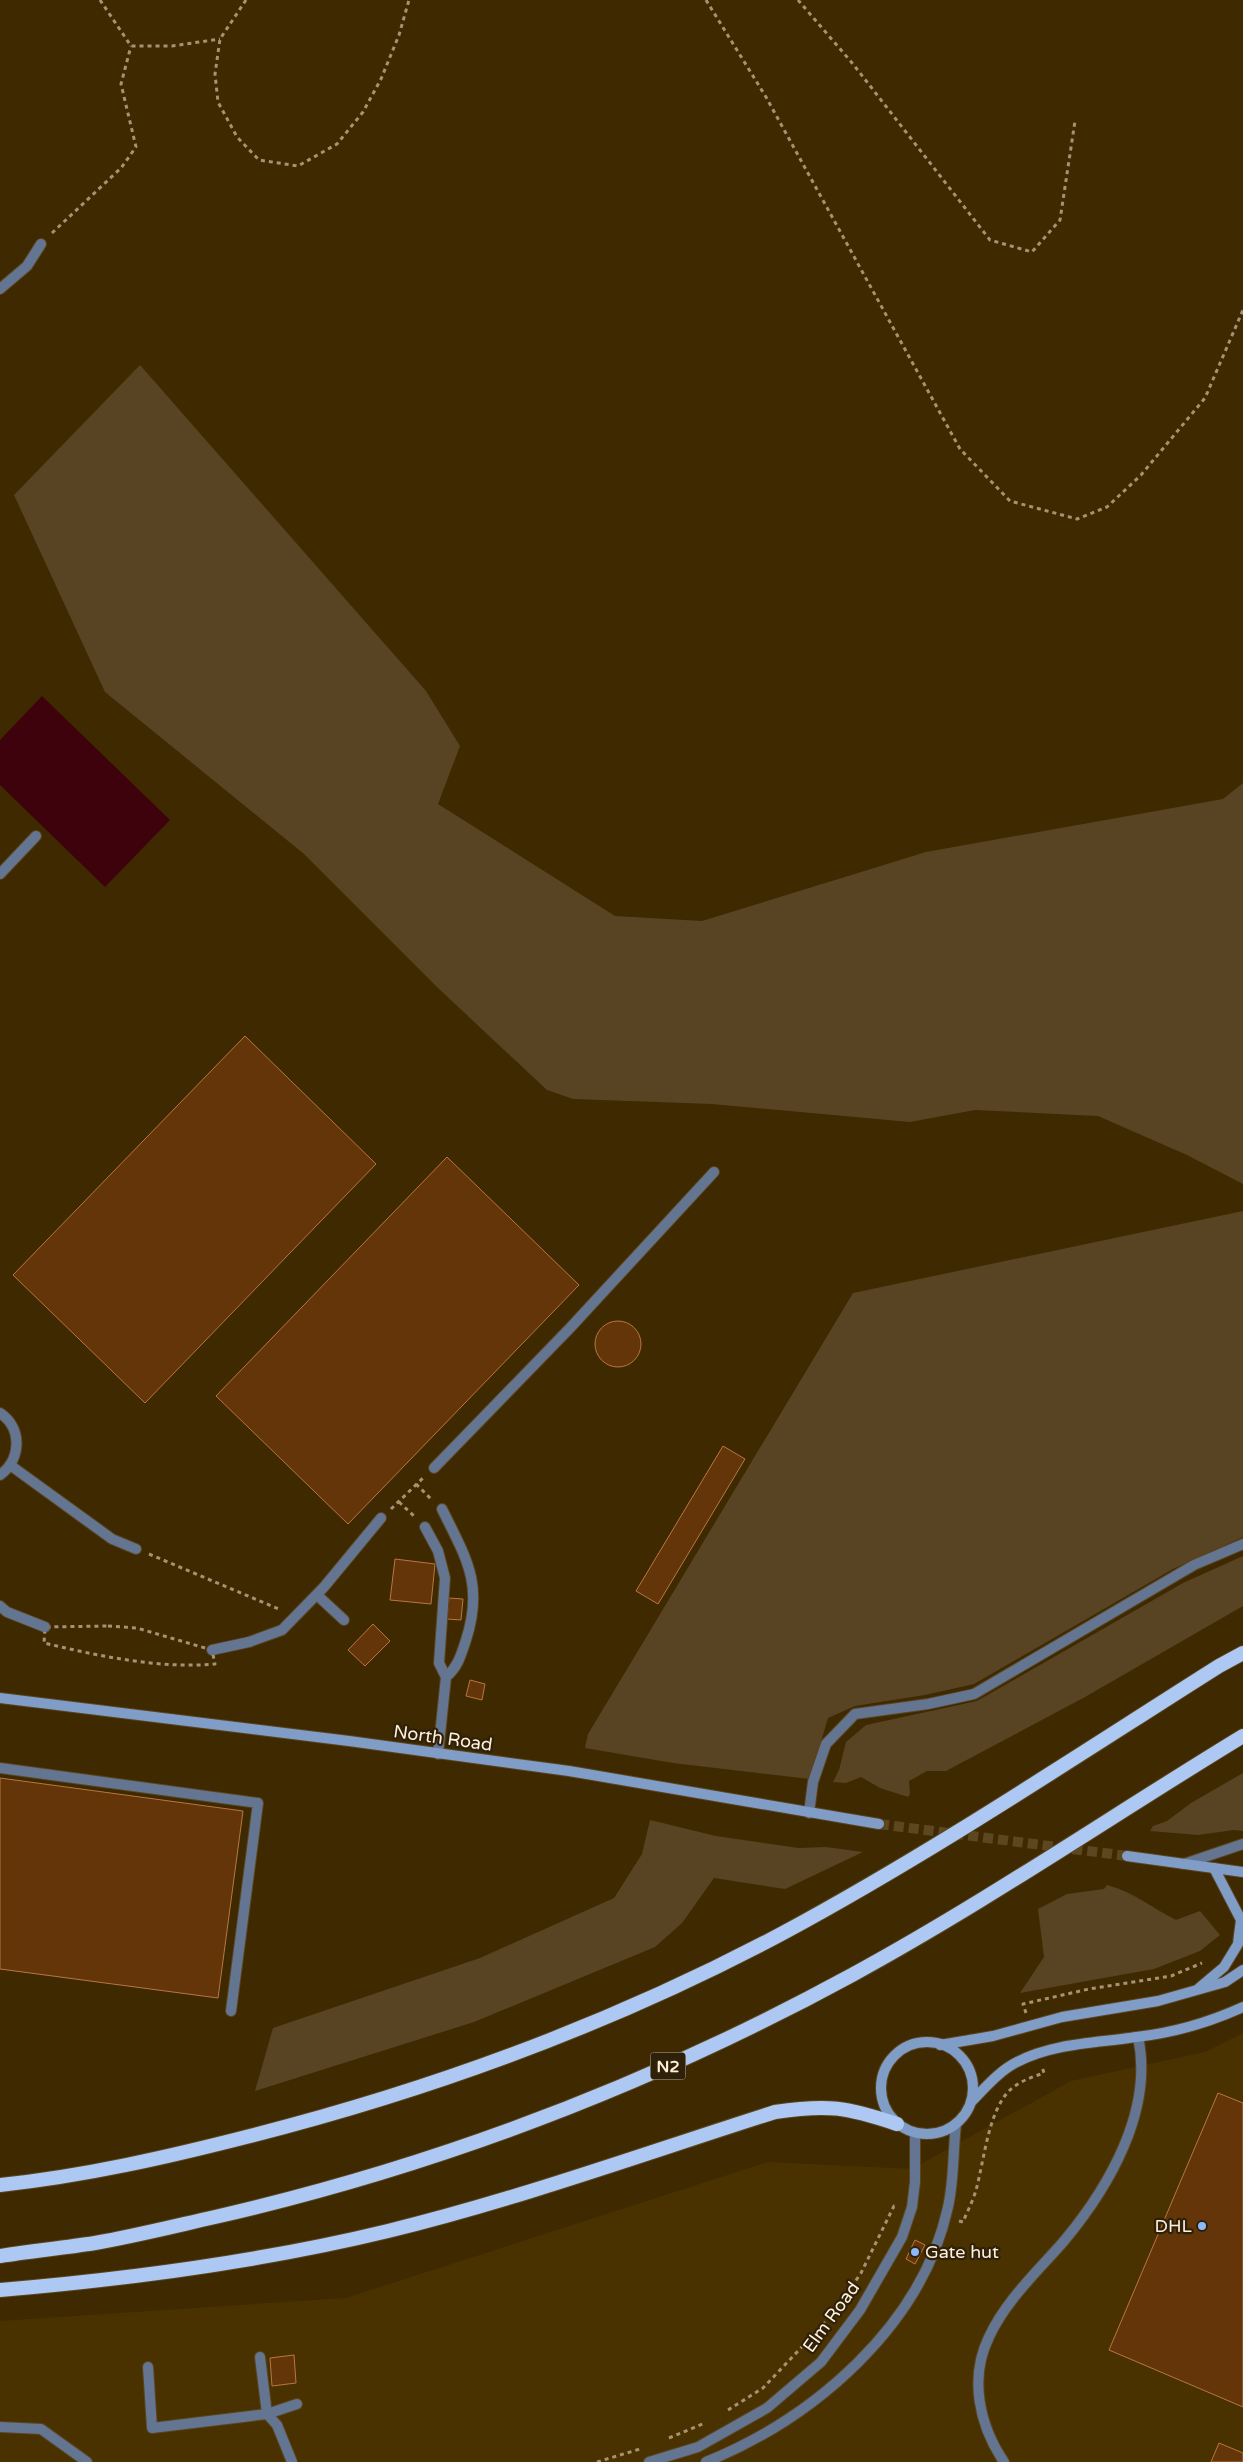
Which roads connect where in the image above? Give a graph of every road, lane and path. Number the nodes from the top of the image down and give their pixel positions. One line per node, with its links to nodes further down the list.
1 (100, 0): 7 (path)
2 (246, 0): 6 (path)
3 (410, 0): 6 (path)
4 (706, 0): 11 (path)
5 (798, 0): 8 (path)
6 (220, 40): 7 (path)
7 (131, 46): 9 (path)
8 (1075, 121)
9 (41, 244): 10 (street)
10 (0, 289)
11 (1243, 310)
12 (36, 836): 13 (street)
13 (0, 874)
14 (714, 1172): 17 (street)
15 (0, 1413): 16 (street)
16 (10, 1465): 18 (street); 25 (street)
17 (434, 1468): 19 (path)
18 (0, 1475)
19 (416, 1484): 20 (path); 21 (path)
20 (399, 1502): 22 (path); 23 (path)
21 (442, 1509): 33 (street)
22 (381, 1518): 26 (street)
23 (425, 1527): 33 (street)
24 (1243, 1544): 38 (street)
25 (136, 1549): 28 (path)
26 (317, 1595): 28 (street); 29 (street)
27 (0, 1606): 30 (street)
28 (296, 1616): 31 (street)
29 (344, 1620)
30 (45, 1627): 31 (path); 31 (path)
31 (212, 1650)
32 (1243, 1653): 55 (highway)
33 (446, 1677): 36 (street)
34 (0, 1698): 36 (main road, North Road)
35 (1243, 1736): 57 (highway, N2)
36 (438, 1754): 38 (main road, North Road)
37 (0, 1768): 48 (street)
38 (810, 1812): 39 (main road, North Road)
39 (879, 1824)
40 (1243, 1844): 42 (street)
41 (1127, 1856): 42 (main road)
42 (1184, 1864): 43 (main road)
43 (1214, 1868): 44 (main road); 46 (main road)
44 (1243, 1872)
45 (1243, 1970): 46 (main road)
46 (1196, 1990): 50 (main road)
47 (1243, 2007): 49 (main road)
48 (231, 2011)
49 (1138, 2037): 51 (main road); 73 (street)
50 (940, 2044): 51 (main road); 52 (main road)
51 (971, 2102): 53 (main road)
52 (897, 2124): 54 (main road); 58 (highway)
53 (956, 2124): 54 (main road); 72 (street)
54 (915, 2133): 71 (street, Elm Road)
55 (0, 2185)
56 (894, 2206): 62 (path)
57 (0, 2256)
58 (0, 2290)
59 (260, 2357): 63 (street)
60 (148, 2366): 63 (street)
61 (297, 2404): 63 (street)
62 (725, 2412)
63 (267, 2414): 69 (street)
64 (710, 2421): 66 (path)
65 (0, 2427): 68 (street)
66 (666, 2439)
67 (648, 2446): 70 (path)
68 (87, 2462)
69 (292, 2462)
70 (597, 2462)
71 (649, 2462)
72 (706, 2462)
73 (1004, 2462)

